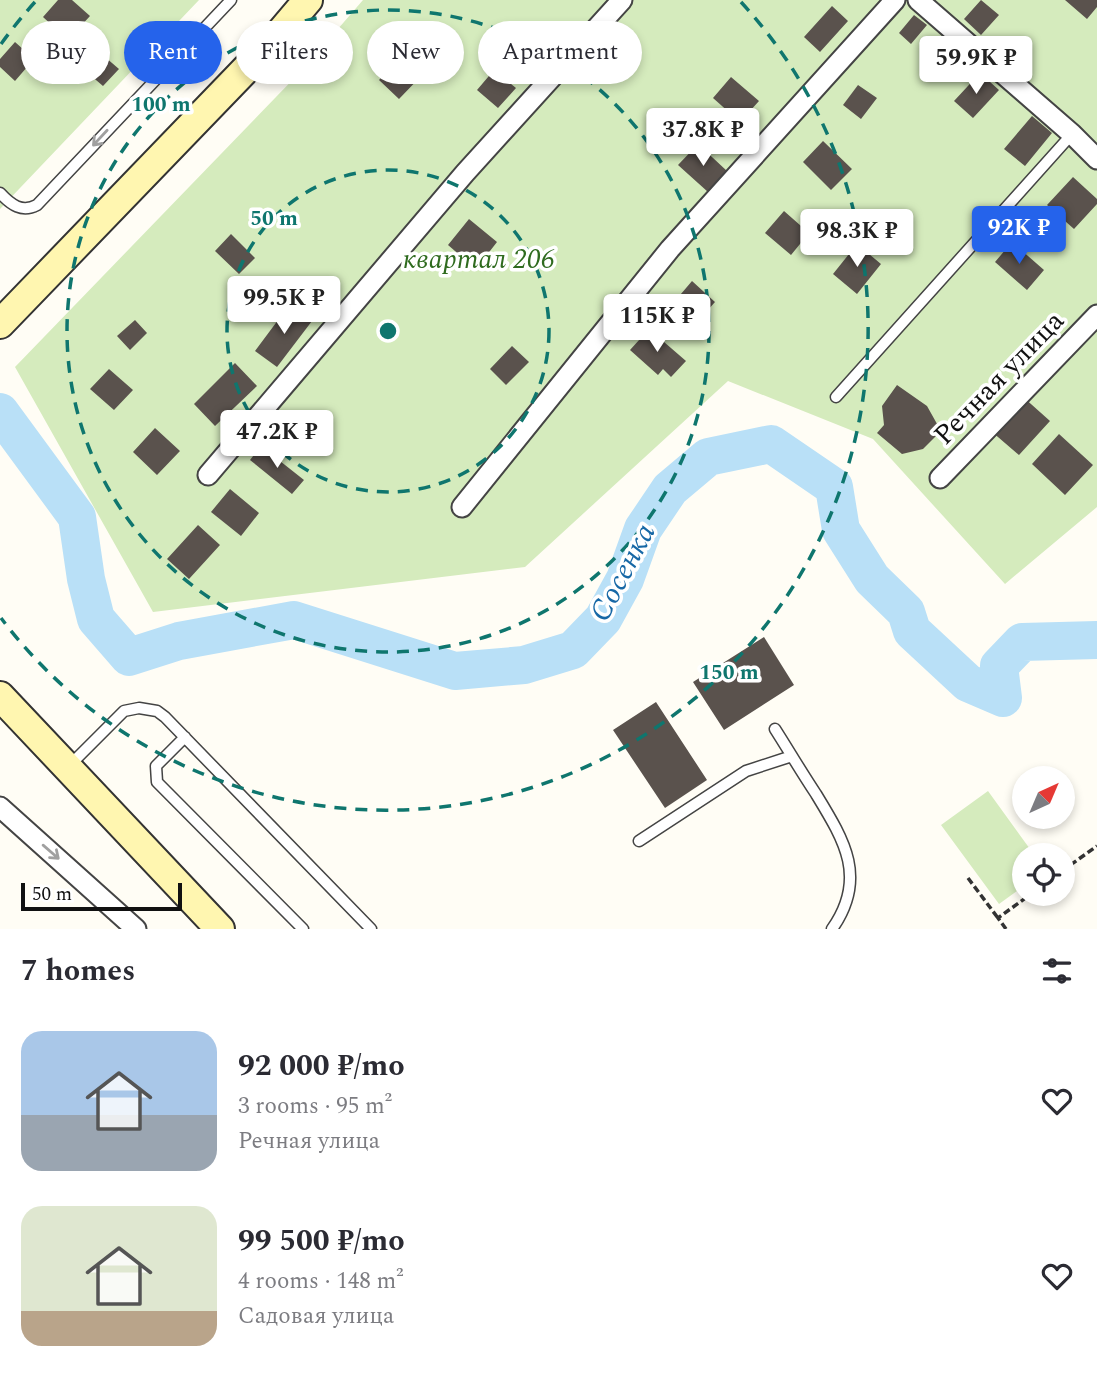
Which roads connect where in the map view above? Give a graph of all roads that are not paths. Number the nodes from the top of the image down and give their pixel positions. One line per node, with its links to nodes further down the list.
1 (231, 0): 8 (lane, one-way to 8)
2 (308, 0): 10 (main road)
3 (622, 0): 12 (street)
4 (895, 0): 14 (street)
5 (918, 0): 6 (street)
6 (1072, 134): 7 (street); 11 (lane)
7 (1097, 159)
8 (0, 193)
9 (1097, 315): 13 (street, Речная улица)
10 (0, 324)
11 (836, 397)
12 (208, 475)
13 (940, 478)
14 (462, 507)
15 (0, 696): 19 (main road)
16 (775, 729): 18 (lane)
17 (185, 737): 19 (lane); 24 (lane); 25 (lane)
18 (792, 755): 21 (lane); 26 (lane)
19 (69, 766): 23 (main road)
20 (0, 807): 22 (street, one-way to 22)
21 (639, 841)
22 (136, 929)
23 (220, 929)
24 (303, 929)
25 (371, 929)
26 (832, 929)

